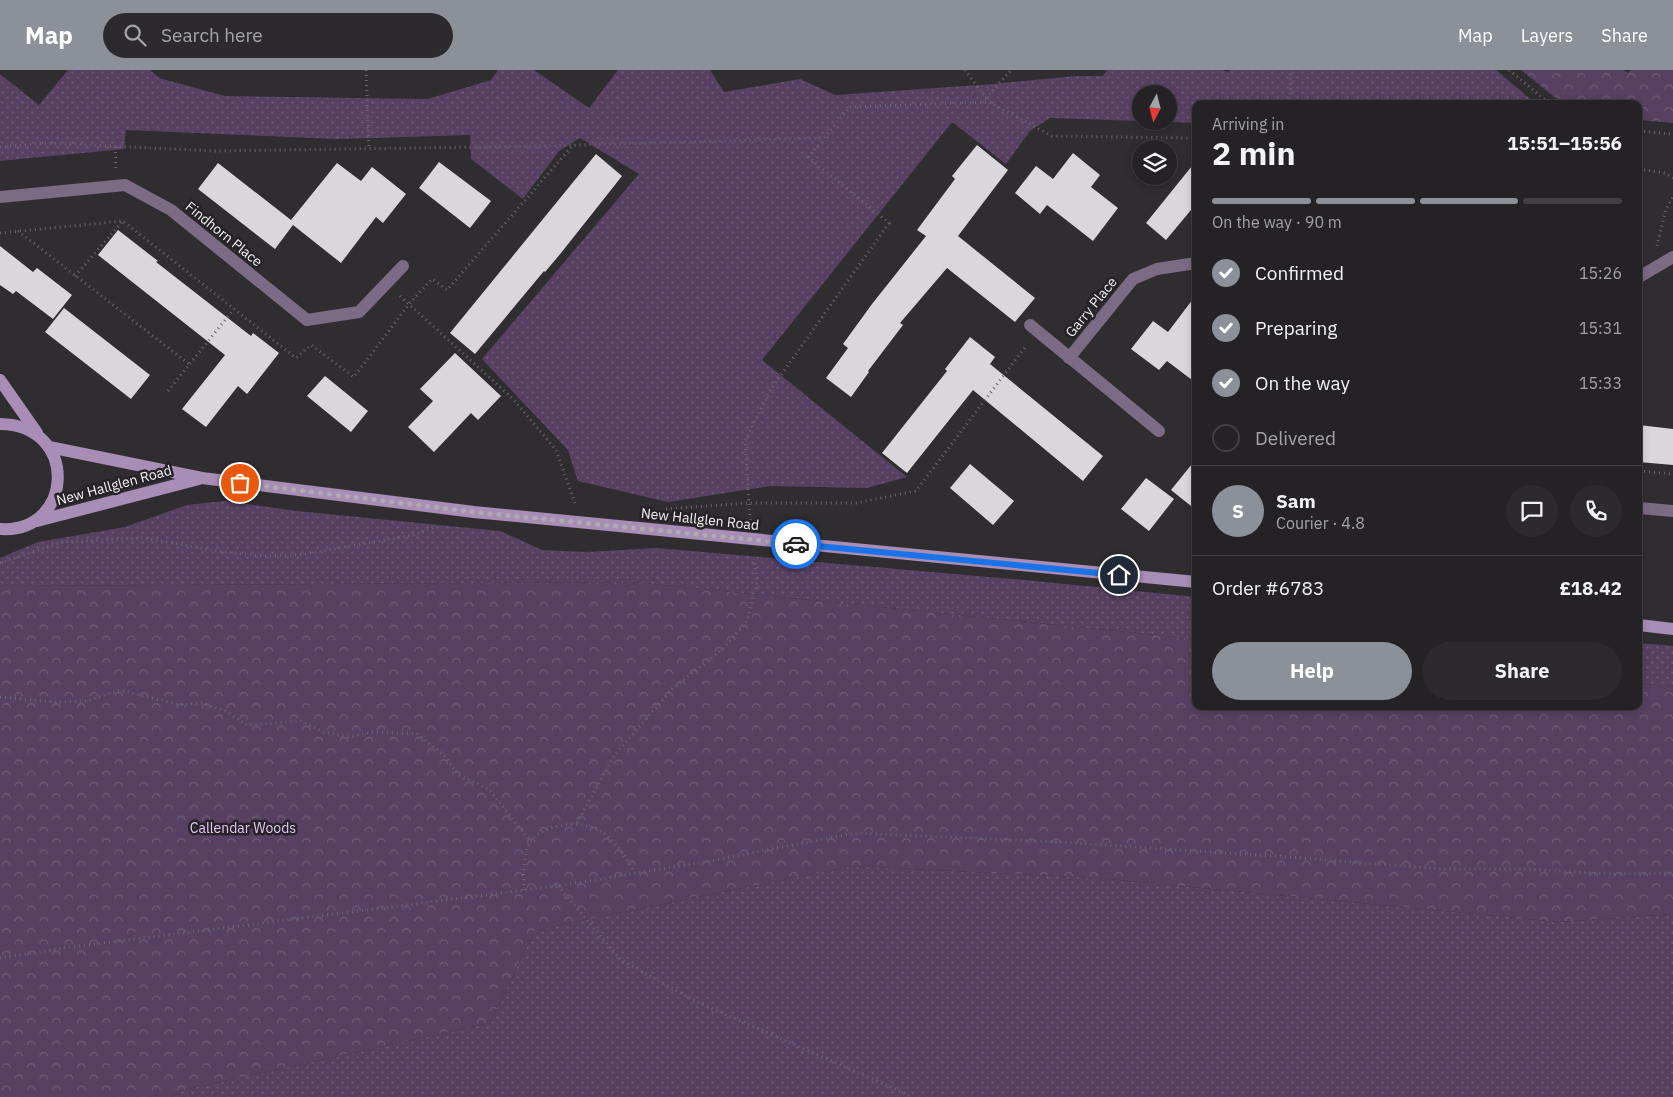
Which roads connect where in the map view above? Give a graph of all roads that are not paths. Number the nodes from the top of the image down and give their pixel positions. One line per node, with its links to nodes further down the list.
1 (0, 196): 4 (street, Findhorn Place)
2 (1668, 260): 5 (street)
3 (1192, 263): 7 (street, Garry Place)
4 (403, 266)
5 (1642, 276)
6 (1034, 328): 7 (street)
7 (1069, 358): 10 (street)
8 (0, 380): 11 (street)
9 (0, 424): 11 (street)
10 (1159, 431)
11 (39, 436): 12 (street)
12 (50, 448): 13 (street, New Hallglen Road); 16 (street)
13 (202, 478): 16 (street, New Hallglen Road); 18 (street, New Hallglen Road)
14 (1642, 508): 15 (street)
15 (1673, 511)
16 (34, 522): 17 (street, New Hallglen Road)
17 (0, 530)
18 (1192, 582)
19 (1642, 625): 20 (street)
20 (1673, 629)

